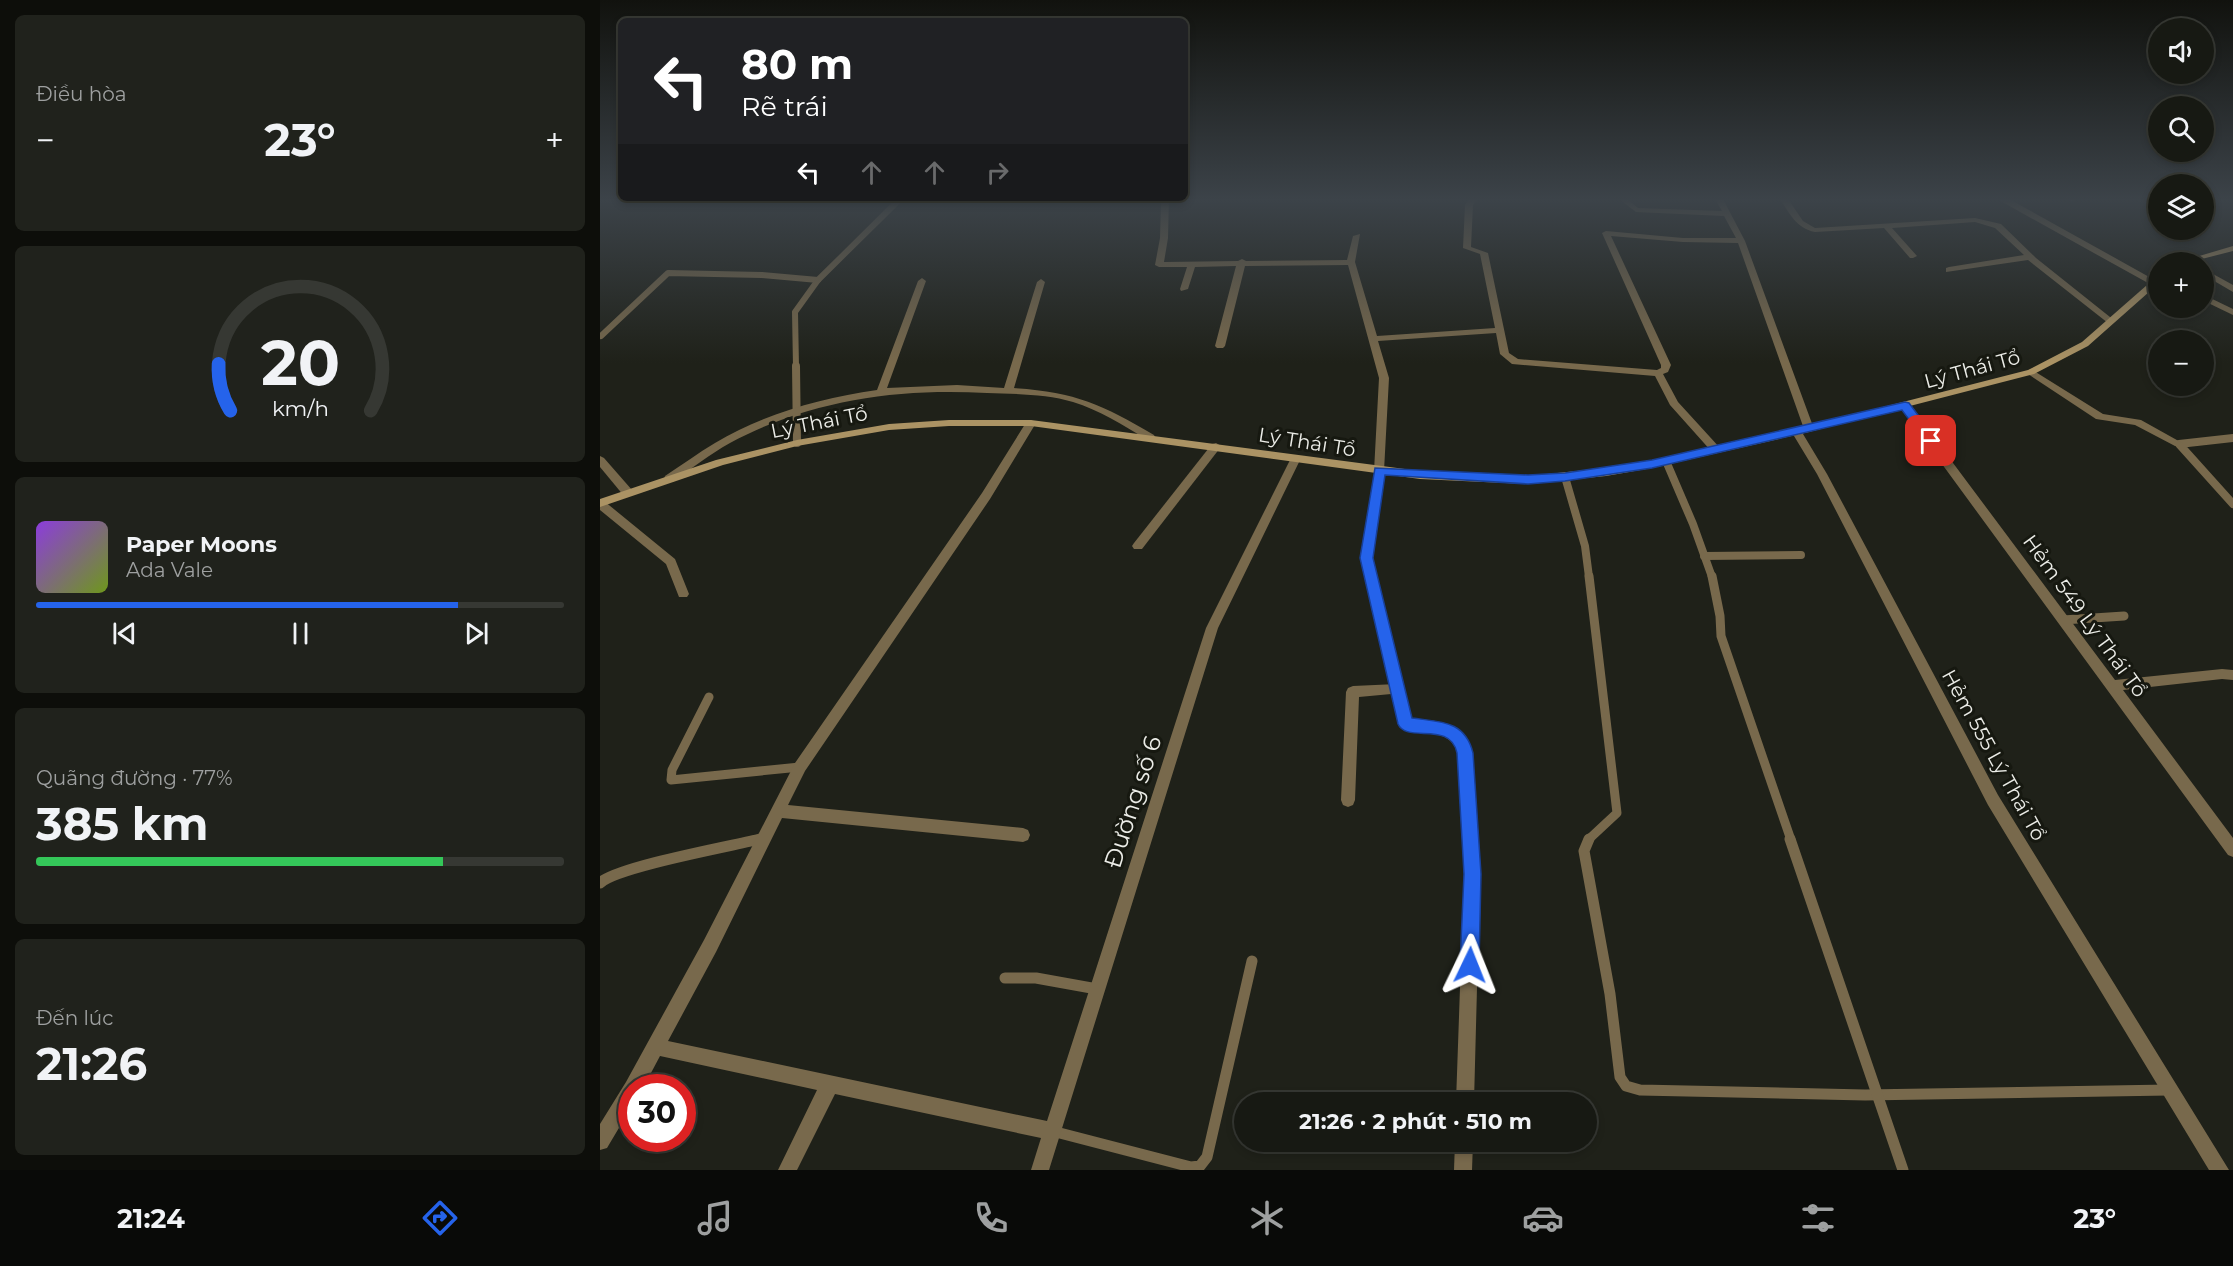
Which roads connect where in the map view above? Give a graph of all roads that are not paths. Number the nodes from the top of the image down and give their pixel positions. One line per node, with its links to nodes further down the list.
1 (845, 254): 18 (lane)
2 (1160, 254): 14 (street)
3 (1353, 254): 13 (street)
4 (1481, 254): 27 (street)
5 (1615, 254): 32 (street)
6 (1744, 254): 38 (street, Hẻm 555 Lý Thái Tổ)
7 (1911, 254): 10 (street)
8 (2026, 254): 11 (street)
9 (2105, 254): 16 (lane)
10 (1913, 256)
11 (2029, 257): 15 (street); 26 (street)
12 (1242, 261): 13 (street); 14 (street); 30 (street)
13 (1351, 262): 29 (street)
14 (1192, 264): 22 (street)
15 (1949, 270)
16 (2148, 277)
17 (2214, 278): 23 (street)
18 (818, 280): 28 (lane); 36 (lane)
19 (922, 281): 33 (street)
20 (1041, 282): 34 (street)
21 (2148, 288): 26 (main road, Lý Thái Tổ)
22 (1184, 289)
23 (2233, 289)
24 (2214, 303): 25 (street)
25 (2233, 312)
26 (2111, 321): 31 (main road, Lý Thái Tổ)
27 (1501, 330): 29 (street); 32 (street)
28 (601, 336)
29 (1374, 339): 48 (street)
30 (1221, 346)
31 (2031, 372): 35 (main road, Lý Thái Tổ); 42 (street)
32 (1658, 373): 44 (street)
33 (881, 391): 34 (street); 36 (street)
34 (1008, 391): 39 (street)
35 (1905, 405): 38 (main road, Lý Thái Tổ); 59 (street, Hẻm 549 Lý Thái Tổ)
36 (797, 411): 41 (lane); 50 (street)
37 (1031, 423): 39 (main road, Lý Thái Tổ); 41 (main road, Lý Thái Tổ); 65 (street)
38 (1803, 430): 44 (main road, Lý Thái Tổ); 78 (street, Hẻm 555 Lý Thái Tổ)
39 (1150, 437): 43 (main road, Lý Thái Tổ)
40 (2233, 438): 42 (lane)
41 (797, 443): 50 (main road, Lý Thái Tổ)
42 (2179, 444): 53 (lane)
43 (1216, 446): 45 (main road, Lý Thái Tổ); 54 (street)
44 (1716, 450): 47 (main road, Lý Thái Tổ)
45 (1296, 458): 48 (main road, Lý Thái Tổ); 74 (street, Đường số 6)
46 (600, 460): 51 (street)
47 (1666, 461): 49 (main road, Lý Thái Tổ); 56 (lane)
48 (1379, 471): 49 (main road, Lý Thái Tổ); 62 (lane)
49 (1565, 477): 80 (lane)
50 (669, 479): 51 (main road, Lý Thái Tổ)
51 (628, 493): 52 (main road, Lý Thái Tổ)
52 (600, 504): 57 (street)
53 (2233, 504)
54 (1138, 546)
55 (1801, 555): 56 (lane)
56 (1704, 556): 80 (lane)
57 (683, 594)
58 (2124, 616): 59 (lane)
59 (2063, 620): 61 (street, Hẻm 549 Lý Thái Tổ)
60 (2233, 675): 61 (street)
61 (2112, 686): 70 (street, Hẻm 549 Lý Thái Tổ)
62 (1397, 689): 64 (lane); 66 (street)
63 (709, 697): 65 (lane)
64 (1405, 724): 79 (street)
65 (800, 767): 67 (street)
66 (1348, 800)
67 (778, 811): 68 (street); 69 (street)
68 (1023, 836)
69 (765, 837): 71 (lane); 75 (street)
70 (2233, 850)
71 (600, 883)
72 (1252, 960): 82 (lane)
73 (1005, 978): 74 (lane)
74 (1097, 989): 82 (street, Đường số 6)
75 (656, 1047): 76 (street); 77 (street)
76 (640, 1074)
77 (830, 1084): 82 (street); 85 (street)
78 (2169, 1090): 80 (lane); 89 (street, Hẻm 555 Lý Thái Tổ)
79 (1466, 1092)
80 (1876, 1095): 88 (lane)
81 (618, 1111): 83 (street)
82 (1052, 1131): 86 (street, Đường số 6)
83 (600, 1141)
84 (1464, 1152): 87 (street)
85 (786, 1170)
86 (1040, 1170)
87 (1463, 1170)
88 (1903, 1170)
89 (2220, 1170)

